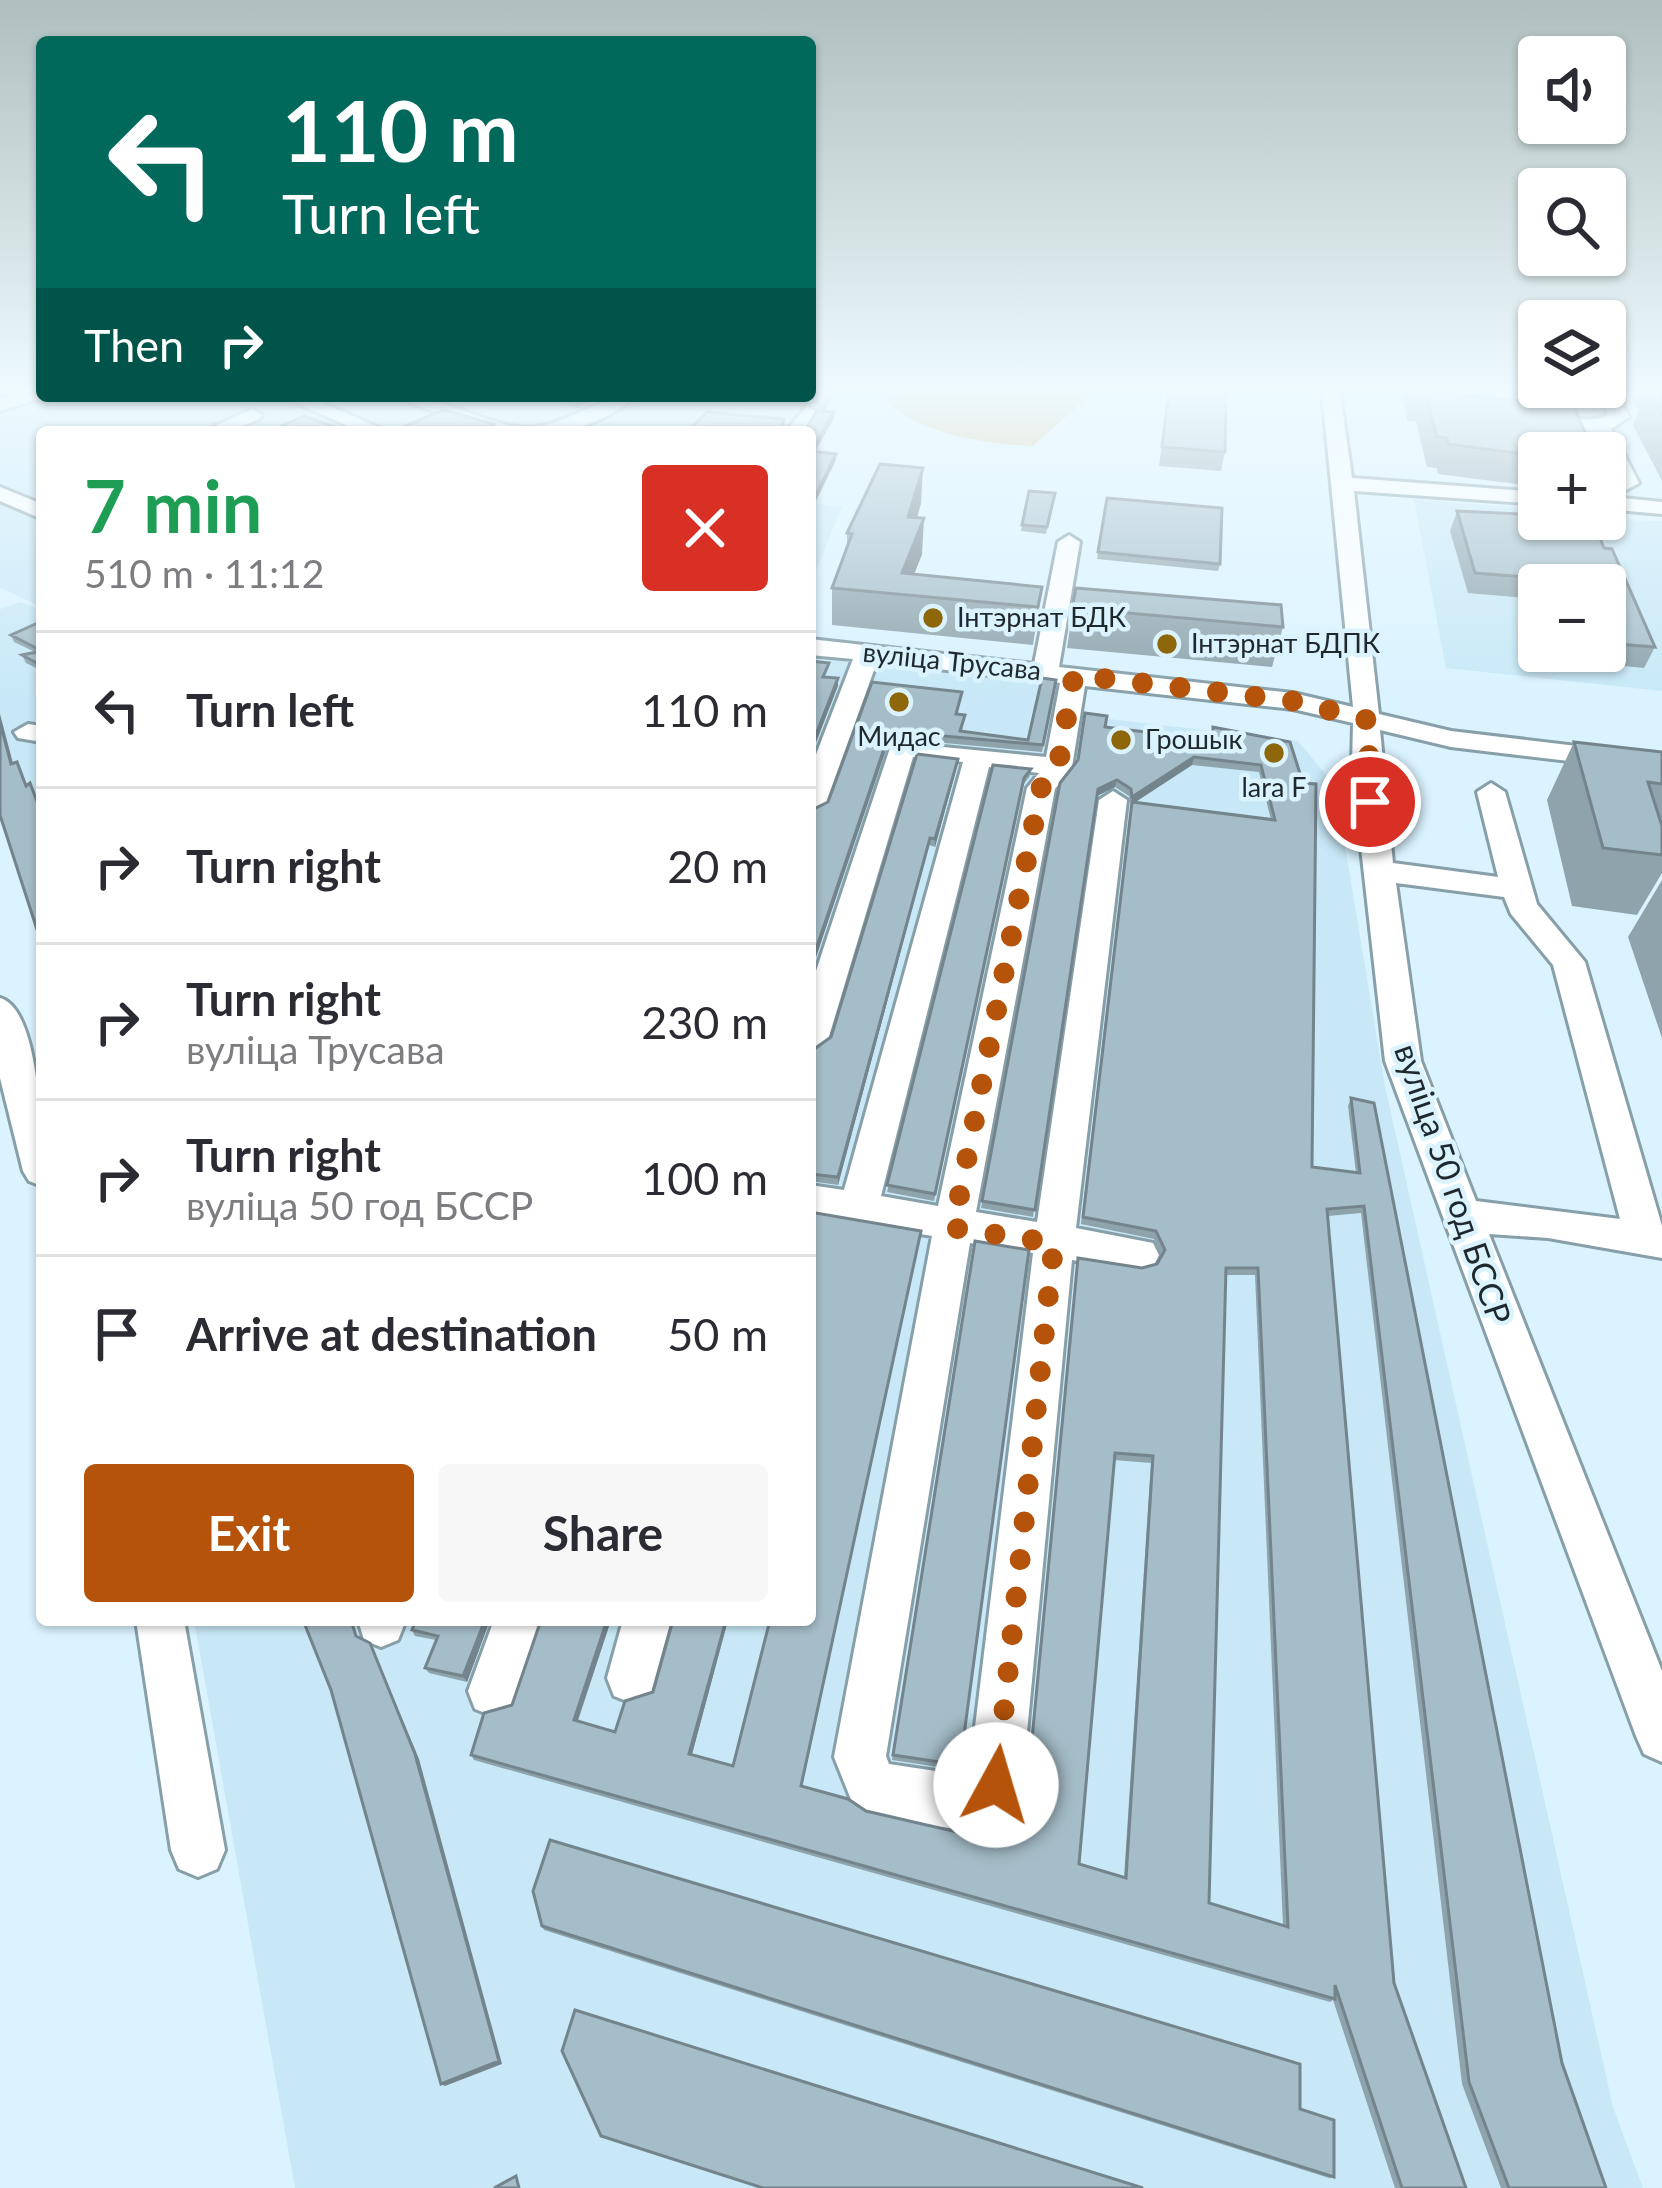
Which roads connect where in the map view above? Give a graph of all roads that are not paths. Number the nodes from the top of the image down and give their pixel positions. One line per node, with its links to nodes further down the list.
1 (3, 494): 6 (street)
2 (1343, 494): 12 (street, вуліца 50 год БССР)
3 (1484, 494): 4 (street)
4 (1518, 497)
5 (1626, 505): 7 (street)
6 (36, 508)
7 (1662, 508)
8 (1069, 542): 11 (street)
9 (816, 648): 10 (street, вуліца Трусава)
10 (868, 653): 11 (street, вуліца Трусава); 16 (street)
11 (1060, 673): 12 (street, вуліца Трусава); 15 (street)
12 (1368, 720): 14 (street, вуліца Трусава); 19 (street, вуліца 50 год БССР)
13 (983, 757): 15 (street); 22 (street); 25 (street)
14 (1662, 764)
15 (1058, 767): 27 (street)
16 (816, 792)
17 (1491, 792): 20 (street)
18 (1113, 800): 29 (street)
19 (1379, 872): 20 (street); 26 (street, вуліца 50 год БССР)
20 (1516, 889): 28 (street)
21 (0, 1010): 23 (street)
22 (816, 1023)
23 (36, 1148)
24 (816, 1201): 25 (street)
25 (858, 1210): 27 (street)
26 (1460, 1216): 28 (street); 36 (street, вуліца 50 год БССР)
27 (953, 1228): 29 (street); 29 (street)
28 (1654, 1240)
29 (1054, 1243): 30 (street)
30 (1139, 1255)
31 (161, 1626): 37 (street)
32 (516, 1626): 35 (street)
33 (645, 1626): 34 (street)
34 (632, 1678)
35 (493, 1690)
36 (1662, 1736)
37 (198, 1850)

